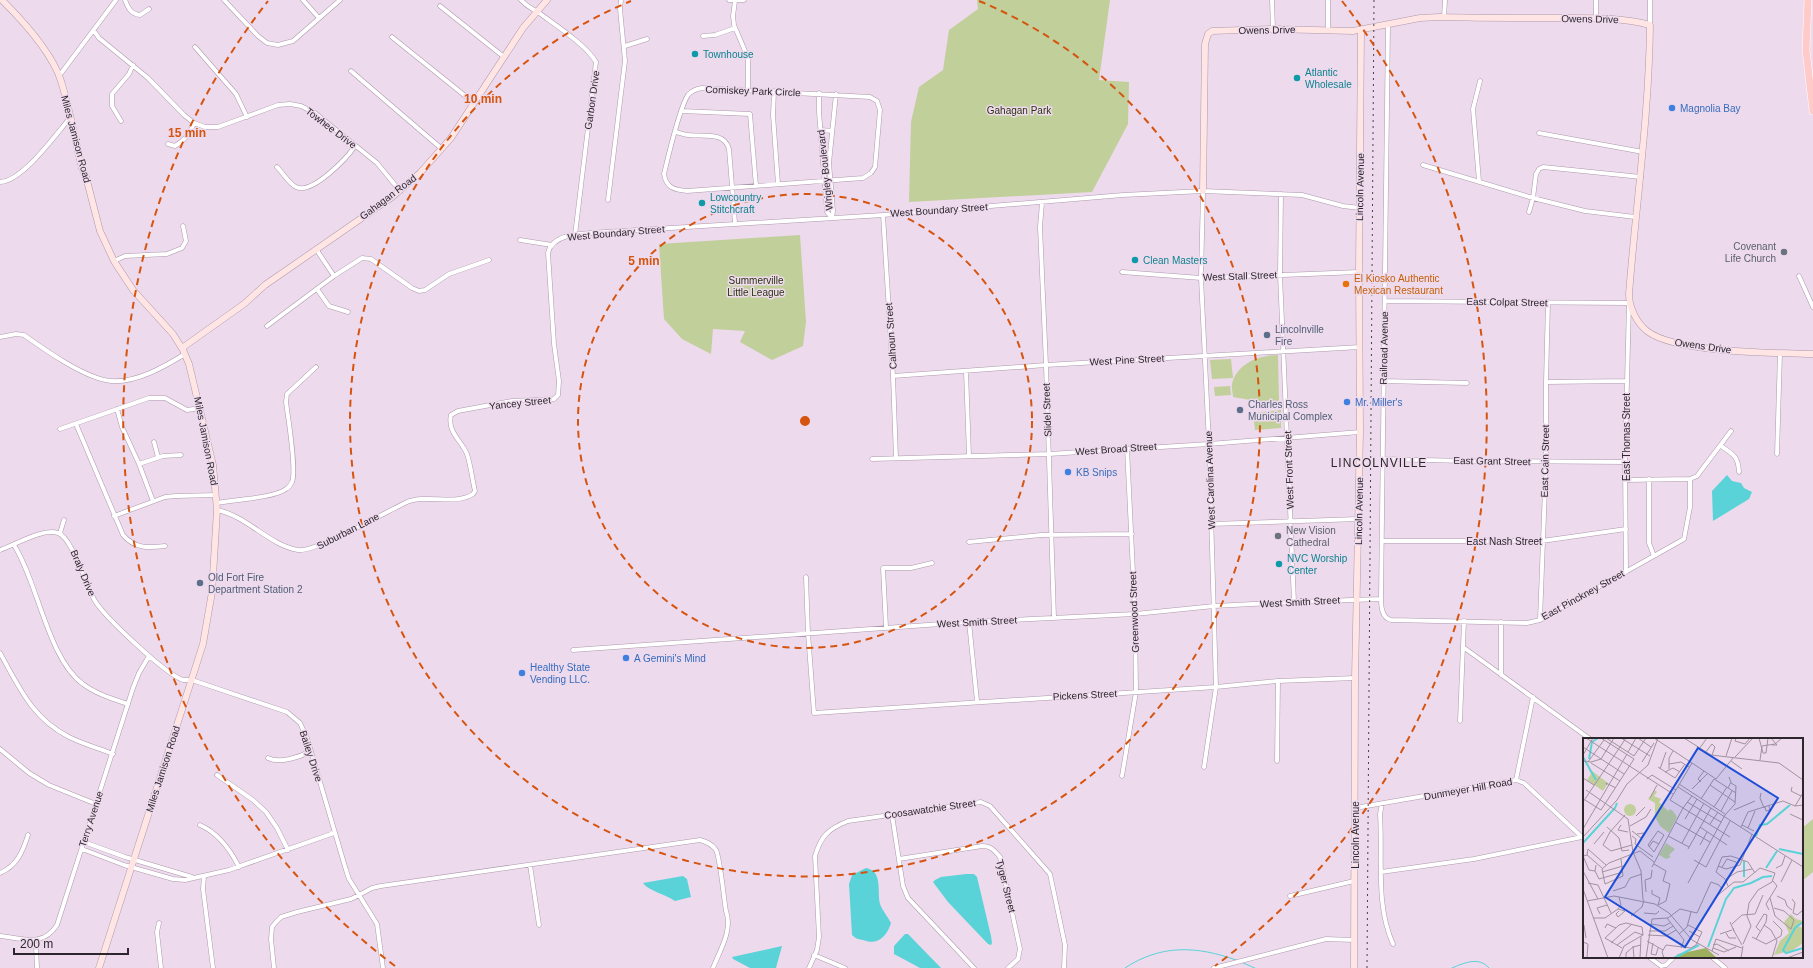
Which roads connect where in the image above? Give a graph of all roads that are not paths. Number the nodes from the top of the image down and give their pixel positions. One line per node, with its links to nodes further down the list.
1 (2, 0): 43 (street, Miles Jamison Road)
2 (116, 0): 31 (street)
3 (126, 0): 20 (street)
4 (224, 0): 24 (street)
5 (303, 0): 24 (street)
6 (340, 0): 24 (street)
7 (521, 0): 22 (street, Garbon Drive)
8 (547, 0): 22 (street, Gahagan Road)
9 (621, 0): 38 (street)
10 (729, 0): 18 (street)
11 (744, 0): 18 (street)
12 (1272, 0): 29 (street)
13 (1328, 0): 30 (street)
14 (1444, 0): 23 (street)
15 (1596, 0): 25 (street)
16 (1650, 0): 26 (street)
17 (1808, 0): 21 (main road)
18 (735, 1): 28 (street)
19 (440, 6): 40 (street)
20 (149, 9)
21 (1810, 9): 45 (main road)
22 (536, 12): 40 (street, Gahagan Road); 88 (street, Garbon Drive)
23 (1444, 17): 25 (street, Owens Drive); 27 (street, Owens Drive)
24 (319, 18)
25 (1596, 18): 26 (street, Owens Drive)
26 (1650, 25): 64 (street, Owens Drive)
27 (1388, 26): 33 (street, Owens Drive); 101 (street, Railroad Avenue)
28 (735, 28): 34 (street); 46 (street)
29 (1273, 28): 30 (street, Owens Drive); 76 (street, Owens Drive)
30 (1328, 30): 32 (street, Owens Drive)
31 (94, 31): 41 (street); 43 (street)
32 (1353, 31): 33 (street, Owens Drive); 37 (street)
33 (1361, 31): 37 (street, Lincoln Avenue)
34 (703, 36)
35 (392, 38): 50 (street)
36 (647, 39): 38 (street)
37 (1361, 44): 81 (street, Lincoln Avenue)
38 (625, 46): 79 (street)
39 (195, 47): 53 (street)
40 (504, 57): 50 (street, Gahagan Road)
41 (133, 65): 55 (street); 56 (street)
42 (351, 70): 63 (street)
43 (59, 76): 54 (street, Miles Jamison Road)
44 (1480, 81): 70 (street)
45 (1811, 84): 52 (main road)
46 (748, 90): 47 (street, Comiskey Park Circle); 51 (street, Comiskey Park Circle)
47 (774, 92): 48 (street, Comiskey Park Circle); 72 (street)
48 (819, 93): 49 (street, Comiskey Park Circle); 57 (street, Wrigley Boulevard)
49 (836, 94): 59 (street, Wrigley Boulevard); 69 (street, Comiskey Park Circle)
50 (474, 103): 63 (street, Gahagan Road)
51 (682, 111): 58 (street, Comiskey Park Circle); 73 (street)
52 (1813, 111)
53 (246, 117): 56 (street, Towhee Drive); 62 (street, Towhee Drive)
54 (70, 118): 71 (street); 93 (street, Miles Jamison Road)
55 (121, 121)
56 (194, 123): 61 (street)
57 (821, 130): 59 (street); 68 (street, Wrigley Boulevard)
58 (676, 132): 74 (street); 74 (street, Comiskey Park Circle)
59 (832, 132): 69 (street, Wrigley Boulevard)
60 (1539, 133): 64 (street)
61 (168, 144)
62 (356, 146): 66 (street); 75 (street, Towhee Drive)
63 (442, 149): 75 (street, Gahagan Road)
64 (1643, 152): 67 (street, Owens Drive)
65 (1423, 165): 70 (street)
66 (277, 167)
67 (1641, 177): 78 (street); 84 (street, Owens Drive)
68 (824, 180): 69 (street, Comiskey Park Circle); 72 (street, Comiskey Park Circle); 85 (street, Wrigley Boulevard)
69 (830, 180): 85 (street, Wrigley Boulevard)
70 (1479, 181): 78 (street)
71 (0, 182)
72 (778, 184): 73 (street, Comiskey Park Circle)
73 (756, 186): 74 (street, Comiskey Park Circle)
74 (732, 187): 86 (street)
75 (400, 191): 91 (street, Gahagan Road)
76 (1203, 191): 77 (street, West Boundary Street); 80 (street, West Boundary Street); 99 (street, West Carolina Avenue)
77 (1281, 194): 81 (street, West Boundary Street); 96 (street, West Front Street)
78 (1533, 198): 82 (street); 84 (street)
79 (608, 200)
80 (1042, 203): 83 (street, West Boundary Street); 115 (street, Slidel Street)
81 (1360, 208): 95 (street, Lincoln Avenue)
82 (1529, 212)
83 (883, 215): 85 (street, West Boundary Street); 118 (street, Calhoun Street)
84 (1635, 217): 103 (street, Owens Drive)
85 (832, 218): 86 (street, West Boundary Street)
86 (735, 223): 88 (street, West Boundary Street)
87 (183, 226): 93 (street)
88 (575, 235): 90 (street, West Boundary Street)
89 (520, 240): 90 (street)
90 (552, 245): 150 (street, Yancey Street)
91 (316, 250): 97 (street); 109 (street, Gahagan Road)
92 (489, 260): 97 (street)
93 (114, 261): 109 (street, Miles Jamison Road)
94 (1122, 272): 99 (street, West Stall Street)
95 (1359, 272): 96 (street, West Stall Street); 108 (street, Lincoln Avenue)
96 (1280, 275): 99 (street, West Stall Street); 110 (street, West Front Street)
97 (334, 276): 100 (street)
98 (1799, 276): 104 (street)
99 (1201, 278): 114 (street, West Carolina Avenue)
100 (317, 288): 105 (street); 106 (street)
101 (1385, 301): 102 (street, East Colpat Street); 119 (street, Railroad Avenue)
102 (1548, 302): 103 (street, East Colpat Street); 121 (street, East Cain Street)
103 (1629, 302): 111 (street, Owens Drive); 120 (street, East Thomas Street)
104 (1813, 306)
105 (348, 312)
106 (267, 326)
107 (0, 337): 112 (street)
108 (1361, 347): 110 (street, West Pine Street); 128 (street, Lincoln Avenue)
109 (182, 348): 112 (street, Miles Jamison Road)
110 (1283, 352): 114 (street, West Pine Street); 129 (street, West Front Street)
111 (1780, 353): 113 (street, Owens Drive); 135 (street)
112 (185, 354): 123 (street, Miles Jamison Road)
113 (1813, 354)
114 (1205, 356): 115 (street, West Pine Street); 131 (street, West Carolina Avenue)
115 (1046, 365): 117 (street, West Pine Street); 134 (street, Slidel Street)
116 (316, 367): 152 (street)
117 (966, 371): 118 (street, West Pine Street); 137 (street)
118 (893, 376): 139 (street, Calhoun Street)
119 (1383, 381): 122 (street); 141 (street, Railroad Avenue)
120 (1627, 381): 121 (street); 143 (street, East Thomas Street)
121 (1546, 382): 142 (street, East Cain Street)
122 (1467, 383)
123 (200, 408): 124 (street); 149 (street, Miles Jamison Road)
124 (117, 409): 125 (street); 144 (street)
125 (76, 424): 126 (street); 154 (street)
126 (60, 429)
127 (1731, 431): 132 (street)
128 (1360, 432): 129 (street, West Broad Street); 155 (street, Lincoln Avenue)
129 (1288, 438): 131 (street, West Broad Street); 157 (street, West Front Street)
130 (154, 442): 138 (street)
131 (1209, 444): 133 (street, West Broad Street); 158 (street, West Carolina Avenue)
132 (1721, 446): 145 (street); 147 (street)
133 (1128, 448): 134 (street, West Broad Street); 161 (street, Greenwood Street)
134 (1049, 454): 137 (street, West Broad Street); 162 (street, Slidel Street)
135 (1777, 454)
136 (181, 455): 138 (street)
137 (969, 456): 139 (street, West Broad Street)
138 (158, 458): 144 (street)
139 (896, 458): 140 (street, West Broad Street)
140 (872, 459)
141 (1383, 459): 142 (street, East Grant Street); 163 (street, Railroad Avenue)
142 (1546, 462): 143 (street, East Grant Street); 164 (street, East Cain Street)
143 (1625, 462): 148 (street, East Thomas Street)
144 (139, 464): 151 (street)
145 (1739, 472)
146 (1649, 479): 147 (street); 148 (street); 169 (street)
147 (1690, 479): 169 (street, East Pinckney Street)
148 (1626, 480): 159 (street, East Thomas Street)
149 (216, 495): 151 (street); 152 (street, Miles Jamison Road)
150 (461, 498): 153 (street, Suburban Lane)
151 (154, 501): 154 (street)
152 (217, 502): 153 (street, Miles Jamison Road)
153 (217, 510): 191 (street, Miles Jamison Road)
154 (114, 516): 167 (street)
155 (1359, 519): 157 (street); 173 (street, Lincoln Avenue)
156 (64, 520): 160 (street)
157 (1290, 522): 158 (street); 175 (street, West Front Street)
158 (1211, 524): 176 (street, West Carolina Avenue)
159 (1626, 530): 164 (street, East Nash Street); 171 (street, East Thomas Street)
160 (60, 533): 166 (street); 188 (street, Braly Drive)
161 (1132, 534): 162 (street); 177 (street, Greenwood Street)
162 (1051, 535): 165 (street); 178 (street, Slidel Street)
163 (1382, 541): 164 (street, East Nash Street); 174 (street, Railroad Avenue)
164 (1542, 541): 179 (street, East Cain Street)
165 (969, 542)
166 (14, 545): 168 (street); 197 (street)
167 (165, 546)
168 (0, 550)
169 (1654, 556): 171 (street, East Pinckney Street)
170 (932, 563): 183 (street)
171 (1626, 572): 179 (street, East Pinckney Street)
172 (806, 577): 184 (street)
173 (1358, 599): 174 (street, West Smith Street); 175 (street, West Smith Street); 190 (street, Lincoln Avenue)
174 (1381, 599): 180 (street, East Pinckney Street)
175 (1294, 602): 176 (street, West Smith Street)
176 (1214, 606): 177 (street, West Smith Street); 193 (street, West Carolina Avenue)
177 (1135, 614): 178 (street, West Smith Street); 194 (street, Greenwood Street)
178 (1054, 618): 181 (street, West Smith Street)
179 (1540, 620): 182 (street, East Pinckney Street)
180 (1464, 621): 182 (street, East Pinckney Street); 185 (street)
181 (969, 622): 183 (street, West Smith Street); 196 (street)
182 (1501, 622): 189 (street)
183 (886, 627): 184 (street, West Smith Street)
184 (808, 633): 186 (street, West Smith Street); 196 (street, Pickens Street)
185 (1463, 647): 189 (street); 198 (street)
186 (573, 650)
187 (0, 652): 202 (street)
188 (149, 656): 191 (street, Braly Drive); 197 (street, Terry Avenue)
189 (1501, 675): 195 (street)
190 (1355, 678): 192 (street, Pickens Street); 211 (street, Lincoln Avenue)
191 (192, 680): 201 (street, Bailey Drive); 221 (street, Miles Jamison Road)
192 (1278, 681): 193 (street, Pickens Street); 204 (street)
193 (1216, 686): 194 (street, Pickens Street); 205 (street, West Carolina Avenue)
194 (1136, 692): 196 (street, Pickens Street); 207 (street, Greenwood Street)
195 (1533, 697): 199 (street); 208 (street)
196 (977, 701)
197 (128, 704): 202 (street, Terry Avenue)
198 (1460, 721)
199 (1589, 738)
200 (0, 749): 209 (street)
201 (311, 751): 203 (street); 214 (street, Bailey Drive)
202 (113, 754): 209 (street, Terry Avenue)
203 (268, 758)
204 (1277, 761)
205 (1204, 767)
206 (217, 775): 219 (street)
207 (1122, 776)
208 (1516, 780): 210 (street, Dunmeyer Hill Road); 216 (street, Dunmeyer Hill Road)
209 (96, 804): 217 (street, Terry Avenue)
210 (1382, 804): 211 (street, Dunmeyer Hill Road); 224 (street)
211 (1355, 808): 228 (street, Lincoln Avenue)
212 (892, 815): 220 (street); 237 (street, Coosawatchie Street); 252 (street, Coosawatchie Street)
213 (200, 825): 223 (street)
214 (334, 833): 219 (street); 229 (street, Bailey Drive)
215 (28, 835): 225 (street)
216 (1583, 838): 224 (street)
217 (84, 842): 218 (street, Terry Avenue); 221 (street)
218 (82, 849): 221 (street); 234 (street, Terry Avenue)
219 (288, 850): 223 (street)
220 (899, 860): 250 (street); 251 (street, Tyger Street)
221 (132, 863): 227 (street); 227 (street); 242 (street, Miles Jamison Road)
222 (530, 865): 229 (street); 232 (street); 247 (street)
223 (239, 867): 226 (street)
224 (1381, 872): 236 (street)
225 (0, 873)
226 (204, 876): 227 (street); 244 (street)
227 (197, 877)
228 (1354, 881): 230 (street); 235 (street, Lincoln Avenue)
229 (359, 895): 245 (street); 246 (street, Bailey Drive)
230 (1290, 896)
231 (159, 923): 243 (street)
232 (539, 925)
233 (0, 936): 234 (street, Terry Avenue)
234 (31, 940): 241 (street)
235 (1354, 940): 253 (street); 254 (street, Lincoln Avenue)
236 (1393, 944)
237 (814, 955): 248 (street, Coosawatchie Street); 249 (street)
238 (1650, 958): 239 (street)
239 (1673, 958)
240 (1713, 958): 255 (street)
241 (37, 968)
242 (99, 968)
243 (161, 968)
244 (213, 968)
245 (274, 968)
246 (383, 968)
247 (713, 968)
248 (809, 968)
249 (845, 968)
250 (974, 968)
251 (1008, 968)
252 (1064, 968)
253 (1214, 968)
254 (1354, 968)
255 (1725, 968)

